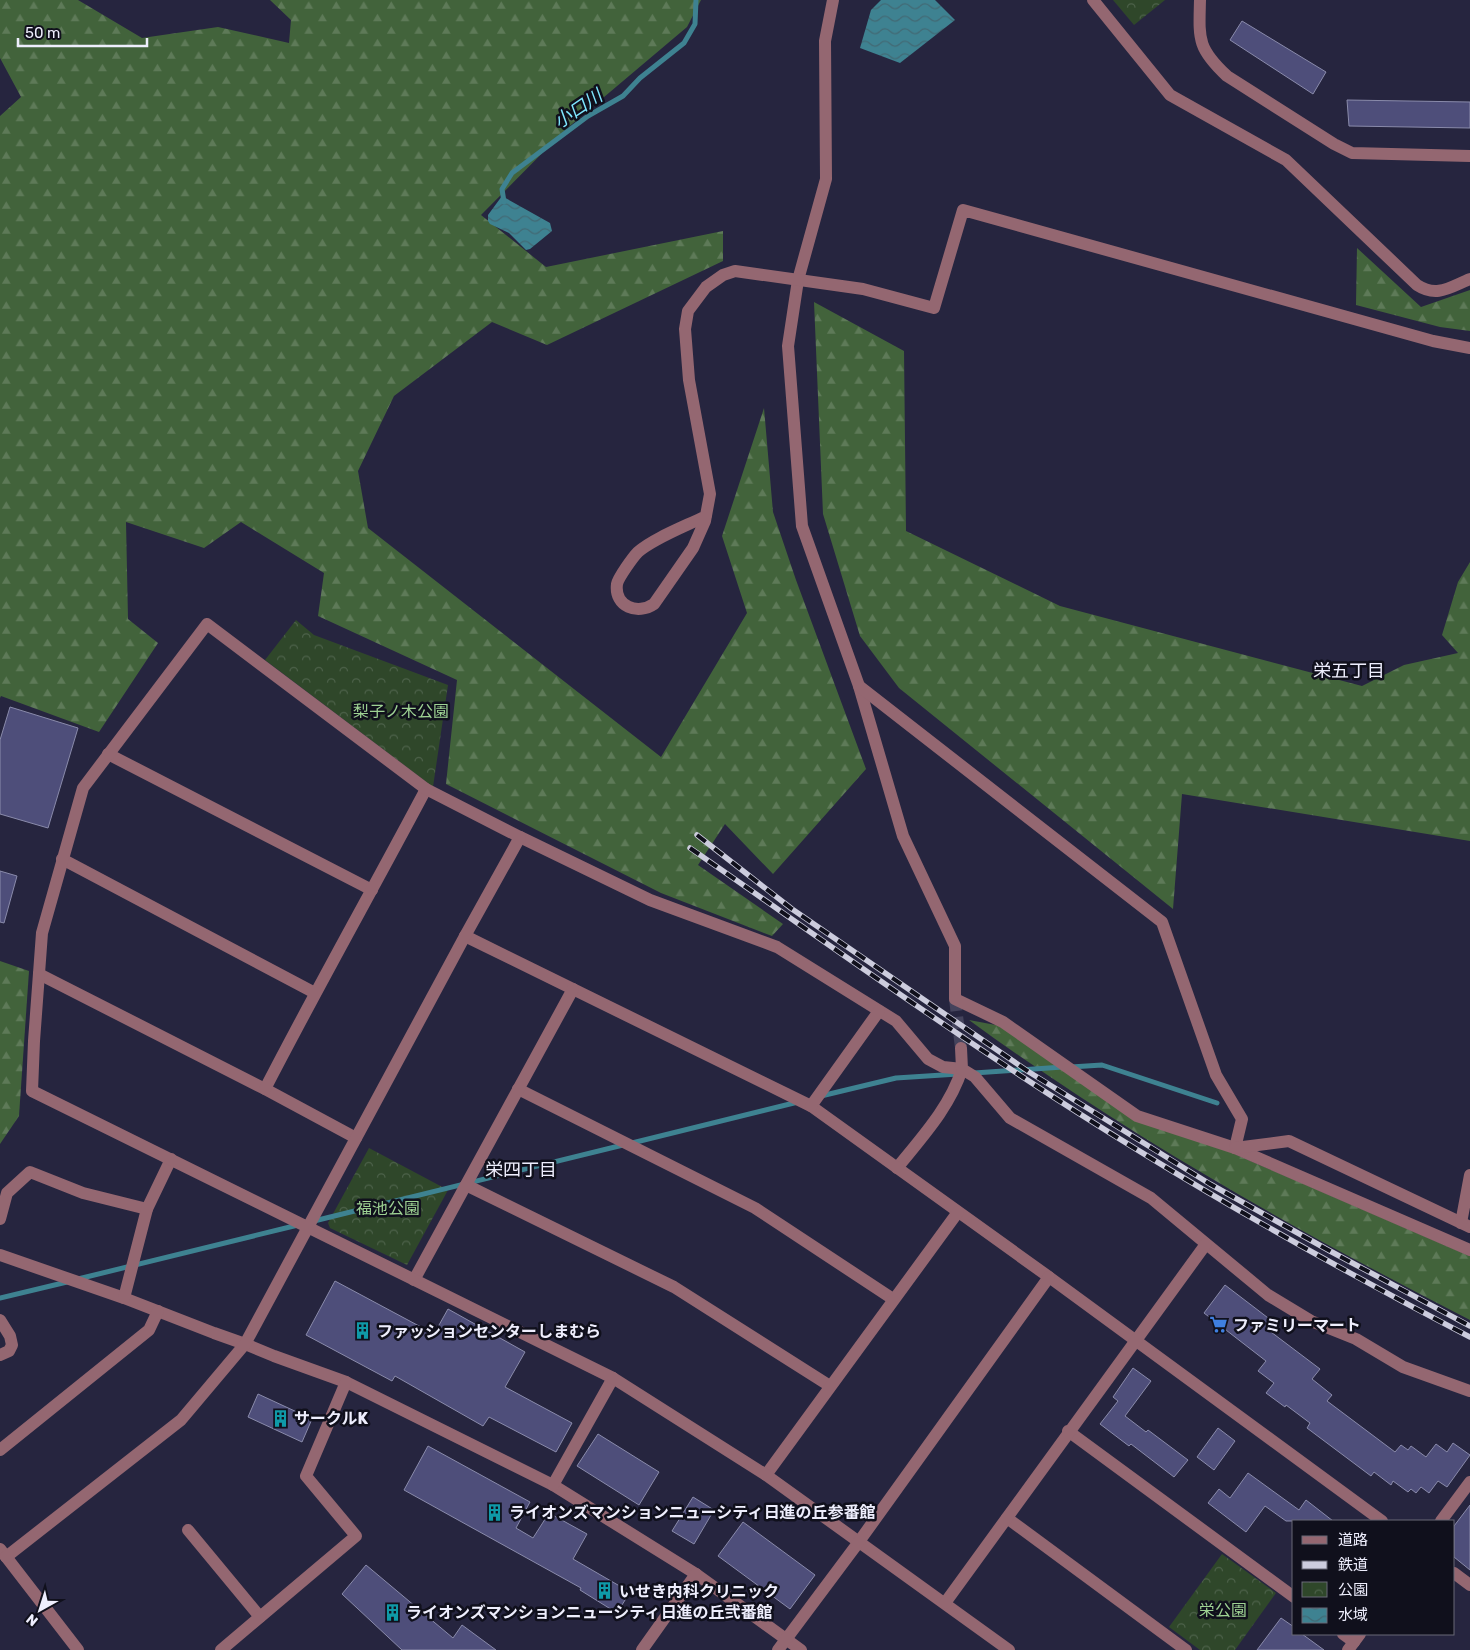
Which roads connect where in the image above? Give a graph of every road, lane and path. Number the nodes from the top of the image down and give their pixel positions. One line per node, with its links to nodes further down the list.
1 (833, 0): 6 (street)
2 (1093, 0): 5 (street)
3 (1200, 0): 4 (street)
4 (1470, 156)
5 (1470, 279)
6 (798, 280): 7 (street); 8 (street); 9 (street)
7 (1470, 348)
8 (706, 516): 8 (street)
9 (859, 686): 26 (street); 26 (street)
10 (108, 754): 11 (street); 13 (street); 14 (street)
11 (426, 789): 12 (street); 14 (street)
12 (520, 837): 15 (street); 19 (street)
13 (62, 860): 16 (street); 18 (street)
14 (372, 890): 18 (street)
15 (465, 936): 17 (street); 25 (street)
16 (39, 974): 22 (street); 27 (street)
17 (574, 989): 23 (street); 24 (street)
18 (315, 993): 22 (street)
19 (879, 1011): 21 (street); 24 (street)
20 (961, 1048): 21 (street)
21 (962, 1069): 28 (street); 37 (street)
22 (265, 1089): 25 (street)
23 (518, 1089): 30 (street); 43 (street)
24 (811, 1106): 28 (street)
25 (356, 1138): 36 (street)
26 (1235, 1148): 35 (street); 38 (street)
27 (171, 1160): 32 (street); 36 (street)
28 (897, 1168): 33 (street)
29 (1470, 1175): 35 (street)
30 (466, 1185): 41 (street); 51 (street)
31 (4, 1191): 32 (street); 34 (street)
32 (147, 1209): 42 (street)
33 (958, 1212): 40 (street); 43 (street)
34 (0, 1219)
35 (1465, 1225)
36 (307, 1227): 41 (street); 47 (street)
37 (1206, 1244): 46 (street); 52 (street)
38 (1470, 1250)
39 (0, 1255): 42 (street)
40 (1049, 1277): 46 (street); 62 (street)
41 (414, 1280): 49 (street)
42 (124, 1298): 44 (street)
43 (893, 1299): 51 (street)
44 (158, 1311): 47 (street); 54 (street)
45 (0, 1320): 48 (street)
46 (1135, 1342): 53 (street); 59 (street)
47 (245, 1344): 50 (street); 63 (street)
48 (0, 1354)
49 (613, 1378): 55 (street); 57 (street)
50 (346, 1382): 57 (street); 69 (street)
51 (830, 1386): 55 (street)
52 (1470, 1391)
53 (1068, 1431): 58 (street); 67 (street)
54 (0, 1450)
55 (766, 1475): 62 (street)
56 (1470, 1482): 60 (street)
57 (553, 1485): 64 (street)
58 (1006, 1518): 68 (street); 77 (street)
59 (1381, 1520)
60 (1442, 1520)
61 (188, 1530): 69 (street)
62 (858, 1542): 68 (street); 70 (street)
63 (3, 1553): 71 (street)
64 (696, 1574): 70 (street); 73 (street)
65 (1455, 1575): 66 (street)
66 (1470, 1585)
67 (1292, 1596)
68 (945, 1602): 76 (street)
69 (260, 1617): 72 (street)
70 (786, 1638): 74 (street); 75 (street)
71 (76, 1650)
72 (221, 1650)
73 (642, 1650)
74 (778, 1650)
75 (800, 1650)
76 (1009, 1650)
77 (1186, 1650)

